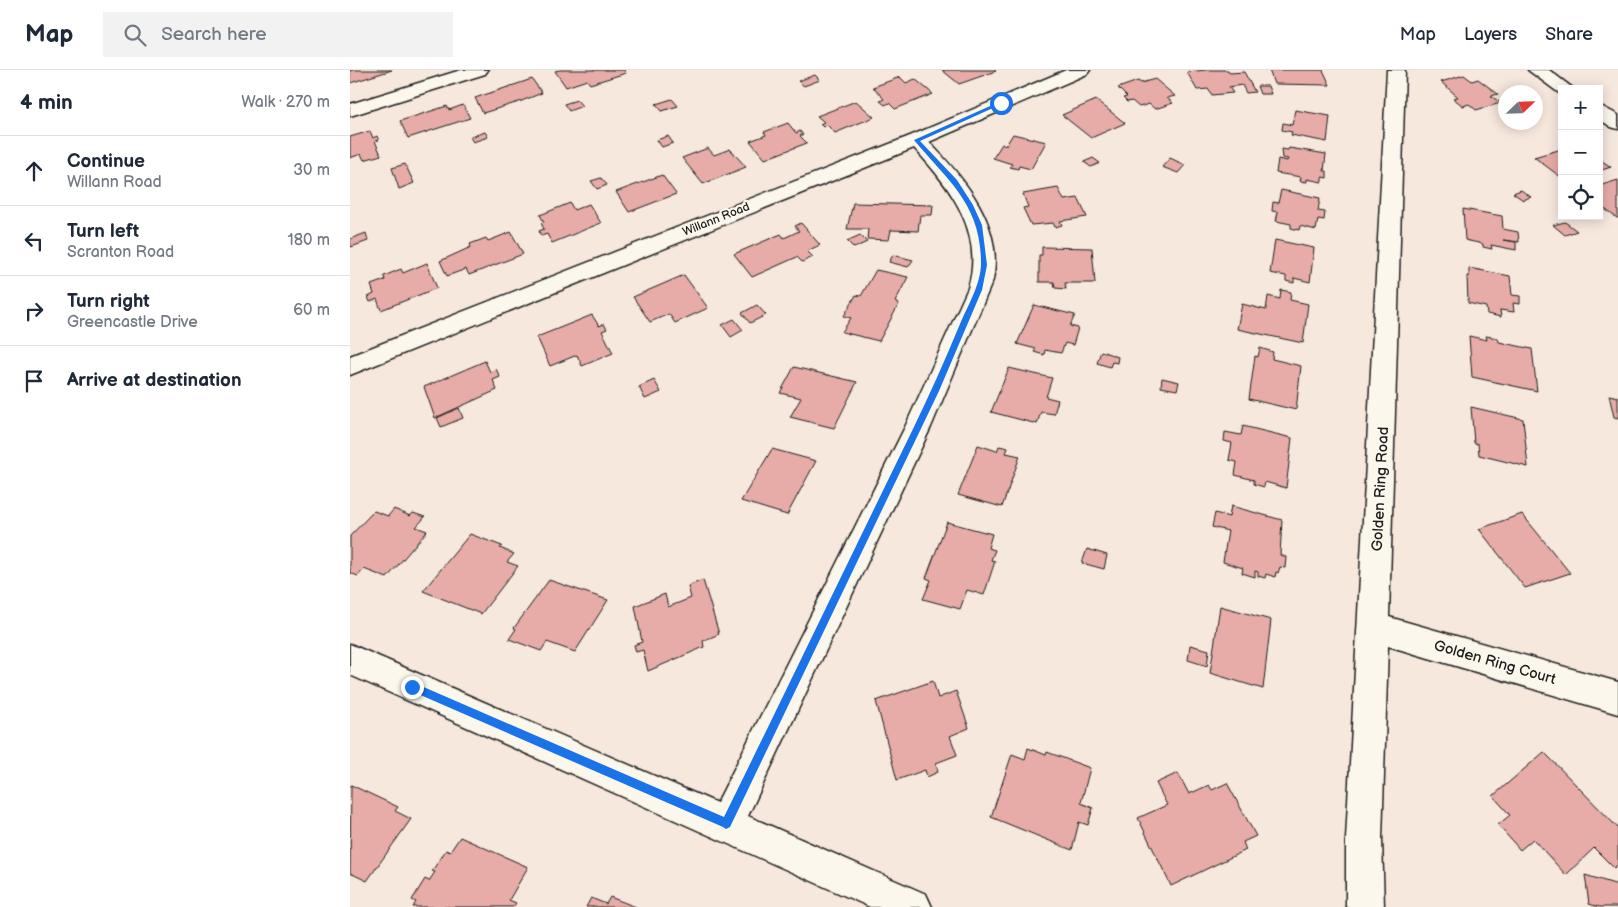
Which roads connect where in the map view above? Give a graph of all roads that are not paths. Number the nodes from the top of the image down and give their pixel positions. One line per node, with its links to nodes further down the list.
1 (479, 70): 6 (street)
2 (1081, 70): 9 (street, Willann Road)
3 (1396, 70): 11 (street, Golden Ring Road)
4 (1537, 70): 5 (street)
5 (1560, 85)
6 (350, 110)
7 (1603, 114): 8 (street)
8 (1618, 123)
9 (917, 140): 10 (street, Willann Road); 14 (street)
10 (350, 366)
11 (1373, 627): 13 (street, Golden Ring Court); 16 (street, Golden Ring Road)
12 (350, 659): 14 (street)
13 (1618, 698)
14 (726, 824): 15 (street)
15 (913, 907)
16 (1364, 907)

